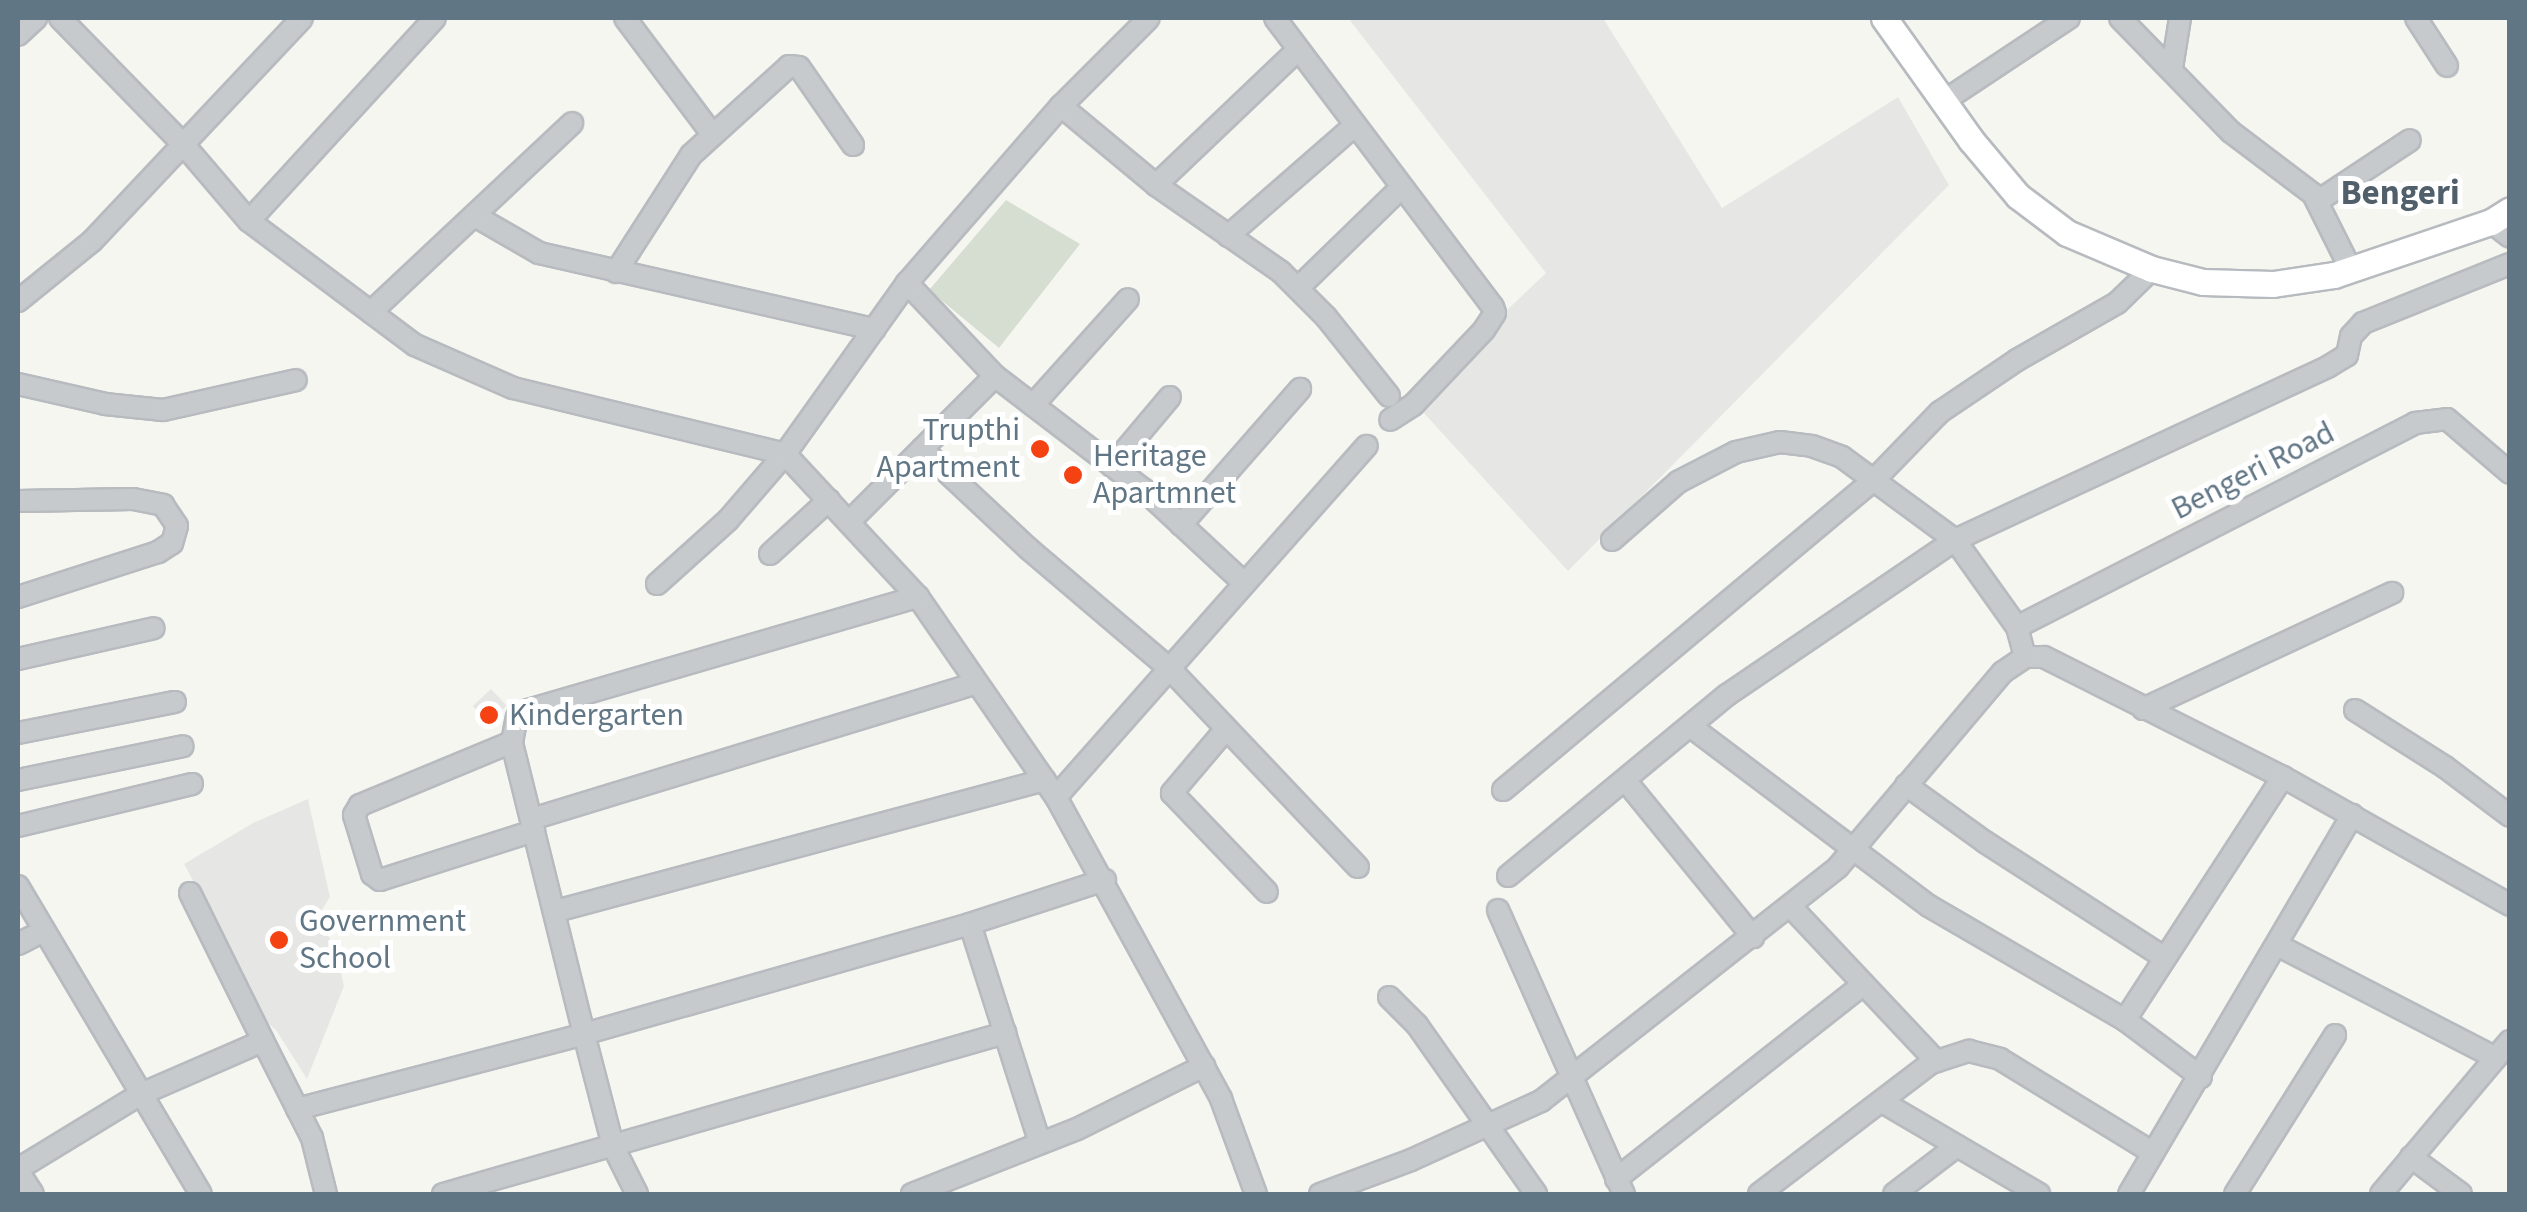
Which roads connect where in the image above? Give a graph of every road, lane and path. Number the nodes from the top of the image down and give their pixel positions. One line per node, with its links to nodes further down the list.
1 (36, 18): 13 (street)
2 (60, 18): 23 (street)
3 (302, 18): 23 (street)
4 (435, 18): 29 (street)
5 (625, 18): 21 (street)
6 (1148, 18): 18 (street)
7 (1275, 18): 14 (street)
8 (1884, 18): 17 (main road)
9 (2069, 18): 17 (street)
10 (2120, 18): 16 (street)
11 (2180, 18): 16 (street)
12 (2416, 18): 15 (street)
13 (18, 35)
14 (1298, 50): 20 (street); 25 (street)
15 (2448, 66)
16 (2172, 68): 27 (street)
17 (1944, 101): 33 (main road)
18 (1061, 106): 25 (street); 36 (street)
19 (572, 123): 28 (street)
20 (1354, 126): 26 (street); 31 (street)
21 (712, 134): 24 (street); 35 (street)
22 (2410, 140): 27 (street)
23 (184, 144): 29 (street); 39 (street)
24 (853, 145)
25 (1156, 184): 31 (street)
26 (1401, 188): 37 (street); 49 (street)
27 (2318, 201): 34 (street)
28 (475, 216): 35 (street); 40 (street)
29 (250, 221): 40 (street)
30 (2503, 223): 34 (main road)
31 (1228, 236): 37 (street)
32 (2510, 264): 61 (street)
33 (2152, 269): 34 (main road); 55 (street)
34 (2351, 270)
35 (616, 272): 41 (street)
36 (907, 284): 41 (street); 42 (street)
37 (1298, 288): 46 (street)
38 (1128, 299): 48 (street)
39 (18, 301)
40 (372, 312): 52 (street)
41 (874, 329): 52 (street)
42 (994, 376): 48 (street); 51 (street)
43 (296, 380): 44 (street)
44 (18, 384)
45 (1300, 389): 59 (street)
46 (1389, 396)
47 (1170, 397): 53 (street)
48 (1033, 405): 53 (street)
49 (1390, 420)
50 (1367, 446): 65 (street)
51 (922, 449): 58 (street); 73 (street)
52 (785, 454): 57 (street); 64 (street)
53 (1112, 466): 59 (street)
54 (2510, 473): 69 (street, Bengeri Road)
55 (1874, 480): 60 (street); 61 (street); 89 (street)
56 (18, 500): 68 (street)
57 (826, 503): 58 (street); 62 (street); 63 (street)
58 (849, 522): 63 (street)
59 (1181, 525): 65 (street)
60 (1612, 540)
61 (1955, 540): 69 (street); 78 (street)
62 (770, 554)
63 (888, 564): 67 (street)
64 (656, 584)
65 (1244, 584): 73 (street)
66 (2392, 593): 76 (street)
67 (918, 596): 74 (street); 81 (street)
68 (18, 597)
69 (2017, 627): 71 (street)
70 (154, 628): 72 (street)
71 (2024, 657): 76 (street); 87 (street)
72 (18, 659)
73 (1170, 669): 79 (street); 88 (street)
74 (976, 684): 88 (street); 92 (street)
75 (175, 702): 80 (street)
76 (2142, 709): 83 (street)
77 (2355, 710): 91 (street)
78 (1690, 726): 85 (street); 94 (street)
79 (1226, 728): 95 (street); 99 (street)
80 (18, 733)
81 (512, 742): 92 (street); 92 (street)
82 (183, 746): 84 (street)
83 (2283, 777): 90 (street); 110 (street)
84 (18, 780)
85 (1625, 780): 96 (street); 107 (street)
86 (192, 784): 93 (street)
87 (1906, 785): 94 (street); 110 (street)
88 (1051, 789): 97 (street); 104 (street)
89 (1503, 790)
90 (2352, 815): 101 (street); 109 (street)
91 (2510, 816)
92 (533, 825): 104 (street)
93 (18, 826)
94 (1854, 848): 102 (street); 113 (street)
95 (1358, 867)
96 (1508, 876)
97 (1105, 880): 105 (street); 120 (street)
98 (18, 886): 106 (street)
99 (1266, 892)
100 (190, 893): 117 (street)
101 (2510, 905)
102 (1792, 907): 107 (street); 111 (street)
103 (1498, 910): 122 (street)
104 (556, 912): 115 (street)
105 (970, 924): 114 (street); 115 (street)
106 (44, 931): 108 (street); 123 (street)
107 (1753, 937): 122 (street)
108 (18, 944)
109 (2277, 945): 118 (street); 121 (street)
110 (2165, 958): 113 (street)
111 (1864, 984): 119 (street); 134 (street)
112 (1389, 997): 126 (street)
113 (2125, 1020): 121 (street)
114 (1005, 1033): 127 (street); 128 (street)
115 (584, 1034): 125 (street); 128 (street)
116 (2336, 1035): 148 (street)
117 (263, 1040): 123 (street); 125 (street)
118 (2503, 1050): 131 (street)
119 (1936, 1061): 124 (street); 130 (street)
120 (1204, 1066): 127 (street); 141 (street)
121 (2201, 1077): 130 (street)
122 (1570, 1078): 126 (street); 134 (street)
123 (139, 1094): 132 (street); 136 (street)
124 (1884, 1103): 129 (street); 144 (street)
125 (297, 1109): 137 (street)
126 (1487, 1125): 133 (street); 143 (street)
127 (1040, 1144): 140 (street)
128 (612, 1146): 138 (street); 139 (street)
129 (1956, 1146): 145 (street); 146 (street)
130 (2152, 1152): 147 (street)
131 (2412, 1158): 149 (street); 150 (street)
132 (18, 1170): 135 (street)
133 (1377, 1184): 142 (street)
134 (1620, 1187)
135 (32, 1194)
136 (201, 1194)
137 (326, 1194)
138 (443, 1194)
139 (637, 1194)
140 (912, 1194)
141 (1256, 1194)
142 (1320, 1194)
143 (1536, 1194)
144 (1759, 1194)
145 (1894, 1194)
146 (2038, 1194)
147 (2129, 1194)
148 (2235, 1194)
149 (2381, 1194)
150 (2460, 1194)

